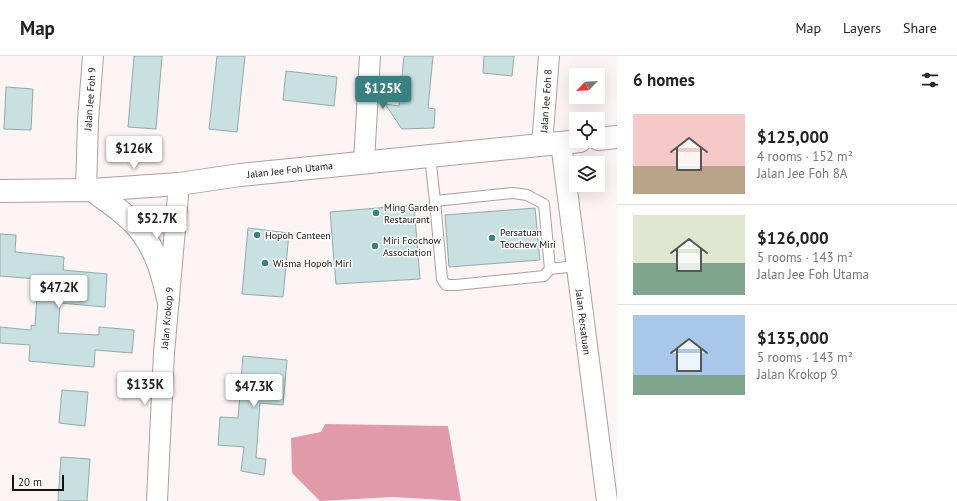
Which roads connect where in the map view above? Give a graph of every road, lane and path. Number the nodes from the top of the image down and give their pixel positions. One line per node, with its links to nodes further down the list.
1 (93, 56): 10 (street, Jalan Jee Foh 9)
2 (370, 56): 8 (street)
3 (549, 56): 6 (street, Jalan Jee Foh 8)
4 (617, 137): 5 (street)
5 (605, 138)
6 (561, 143): 7 (street, Jalan Jee Foh Utama); 13 (street, Jalan Persatuan)
7 (430, 156): 8 (street, Jalan Jee Foh Utama); 12 (lane)
8 (364, 162): 9 (street, Jalan Jee Foh Utama)
9 (179, 184): 10 (street, Jalan Jee Foh Utama); 15 (street, Jalan Krokop 9)
10 (89, 190): 11 (street, Jalan Jee Foh Utama); 15 (street)
11 (0, 191)
12 (435, 201): 14 (lane); 14 (lane)
13 (576, 266): 14 (lane); 17 (street, Jalan Persatuan)
14 (550, 268)
15 (168, 299): 16 (street, Jalan Krokop 9)
16 (157, 501)
17 (607, 501)

